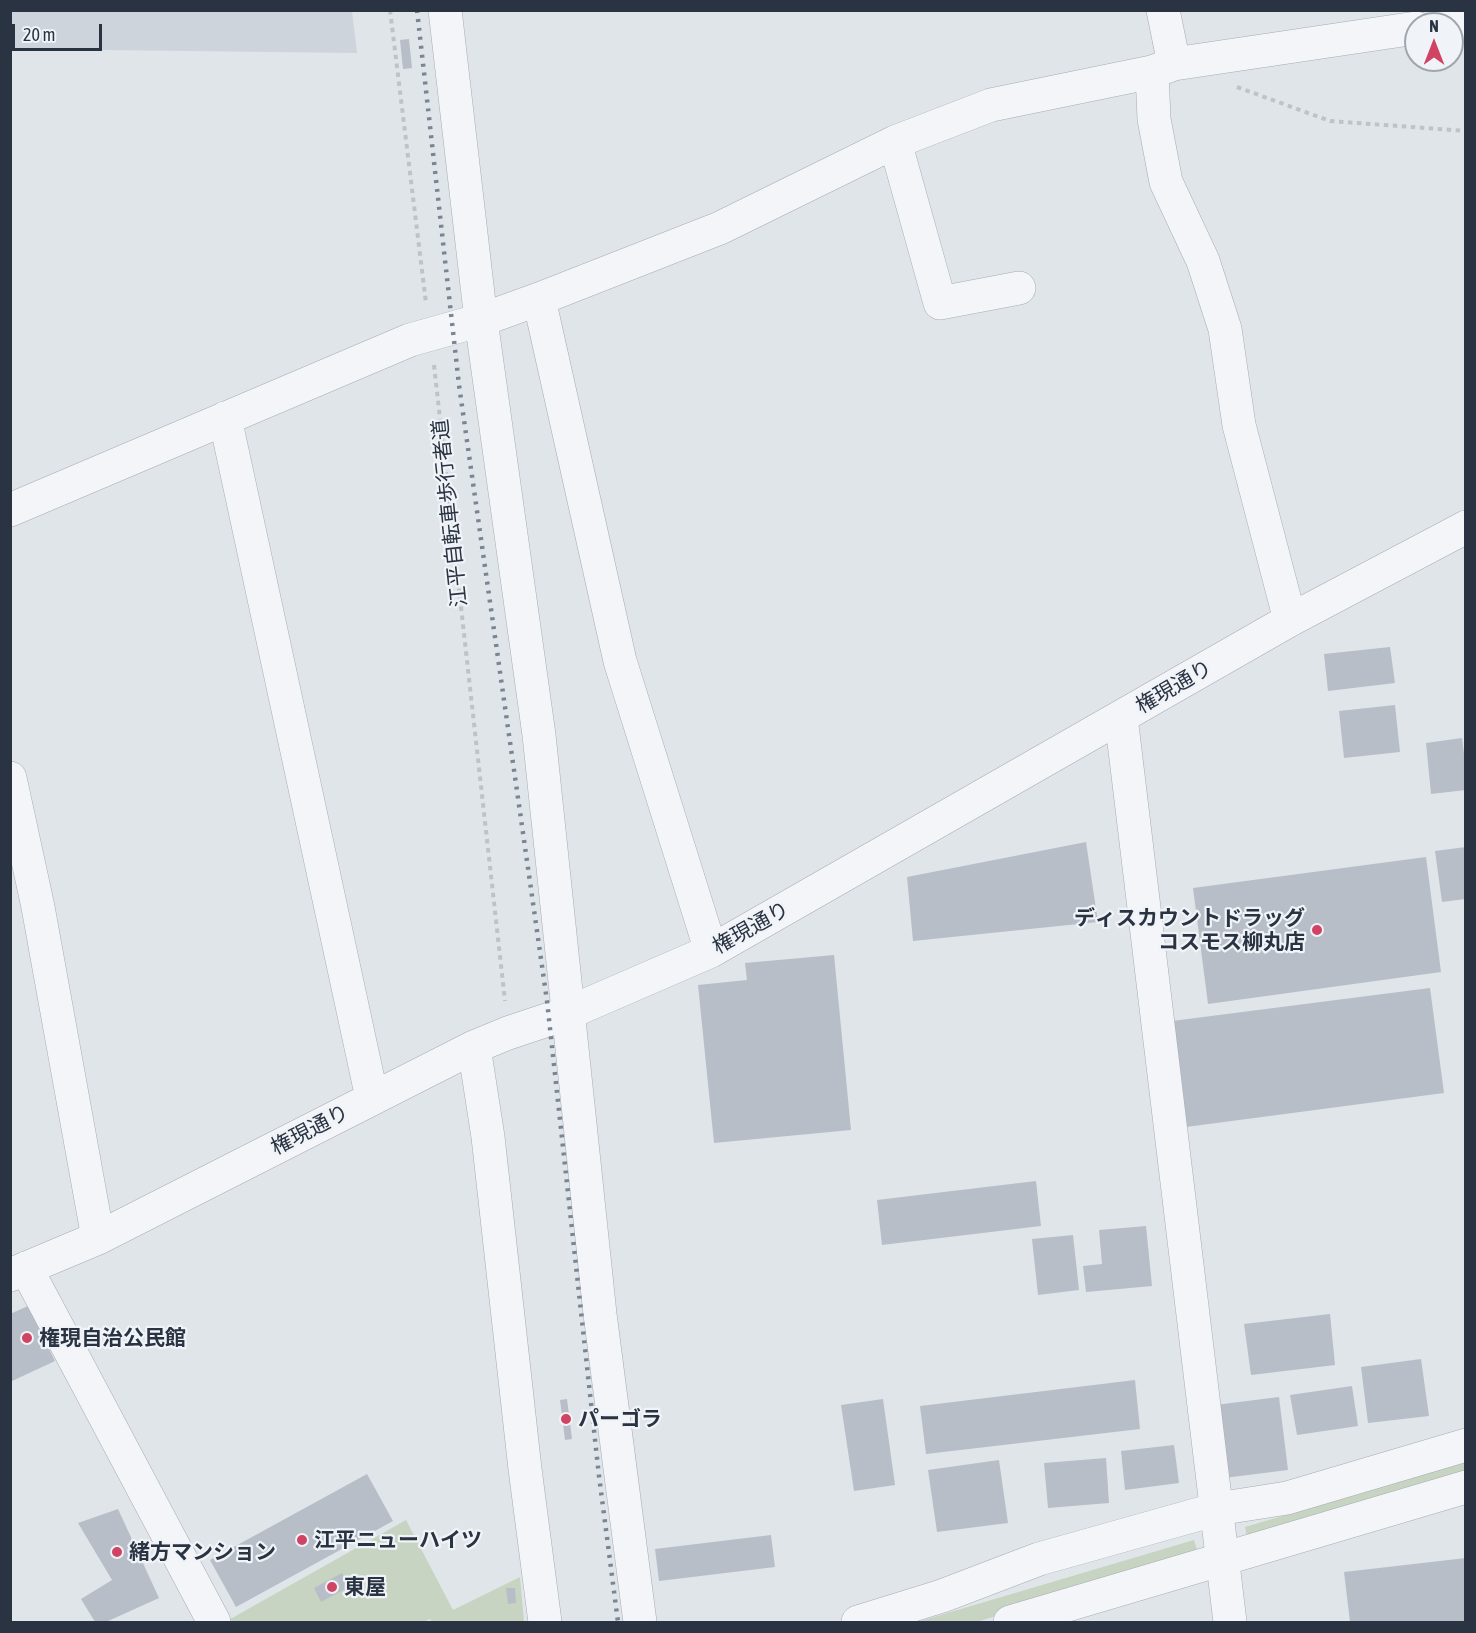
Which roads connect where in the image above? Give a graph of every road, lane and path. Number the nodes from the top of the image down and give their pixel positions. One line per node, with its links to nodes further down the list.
1 (390, 10): 12 (path, 江平自転車歩行者道)
2 (445, 10): 11 (street)
3 (1163, 10): 5 (street)
4 (1404, 30): 5 (street)
5 (1163, 68): 8 (street); 16 (street)
6 (1230, 84): 7 (path)
7 (1466, 131)
8 (895, 141): 9 (street); 10 (street)
9 (1018, 288)
10 (538, 299): 11 (street); 19 (street)
11 (481, 320): 12 (street); 21 (street)
12 (430, 334): 13 (street); 20 (path, 江平自転車歩行者道)
13 (225, 418): 14 (street); 23 (street)
14 (10, 510)
15 (1466, 527): 16 (street, 権現通り)
16 (1290, 620): 17 (street, 権現通り)
17 (1121, 717): 19 (street, 権現通り); 28 (street)
18 (10, 778): 24 (street)
19 (711, 951): 21 (street, 権現通り)
20 (506, 1010)
21 (568, 1013): 22 (street, 権現通り); 32 (street)
22 (474, 1047): 23 (street, 権現通り); 31 (street)
23 (372, 1098): 24 (street, 権現通り)
24 (98, 1238): 25 (street, 権現通り)
25 (18, 1272): 30 (street)
26 (1466, 1444): 28 (street)
27 (1466, 1487): 29 (street)
28 (1217, 1509): 29 (street); 33 (street)
29 (1223, 1561): 34 (street); 35 (street)
30 (214, 1623)
31 (545, 1623)
32 (639, 1623)
33 (858, 1623)
34 (1010, 1623)
35 (1230, 1623)

